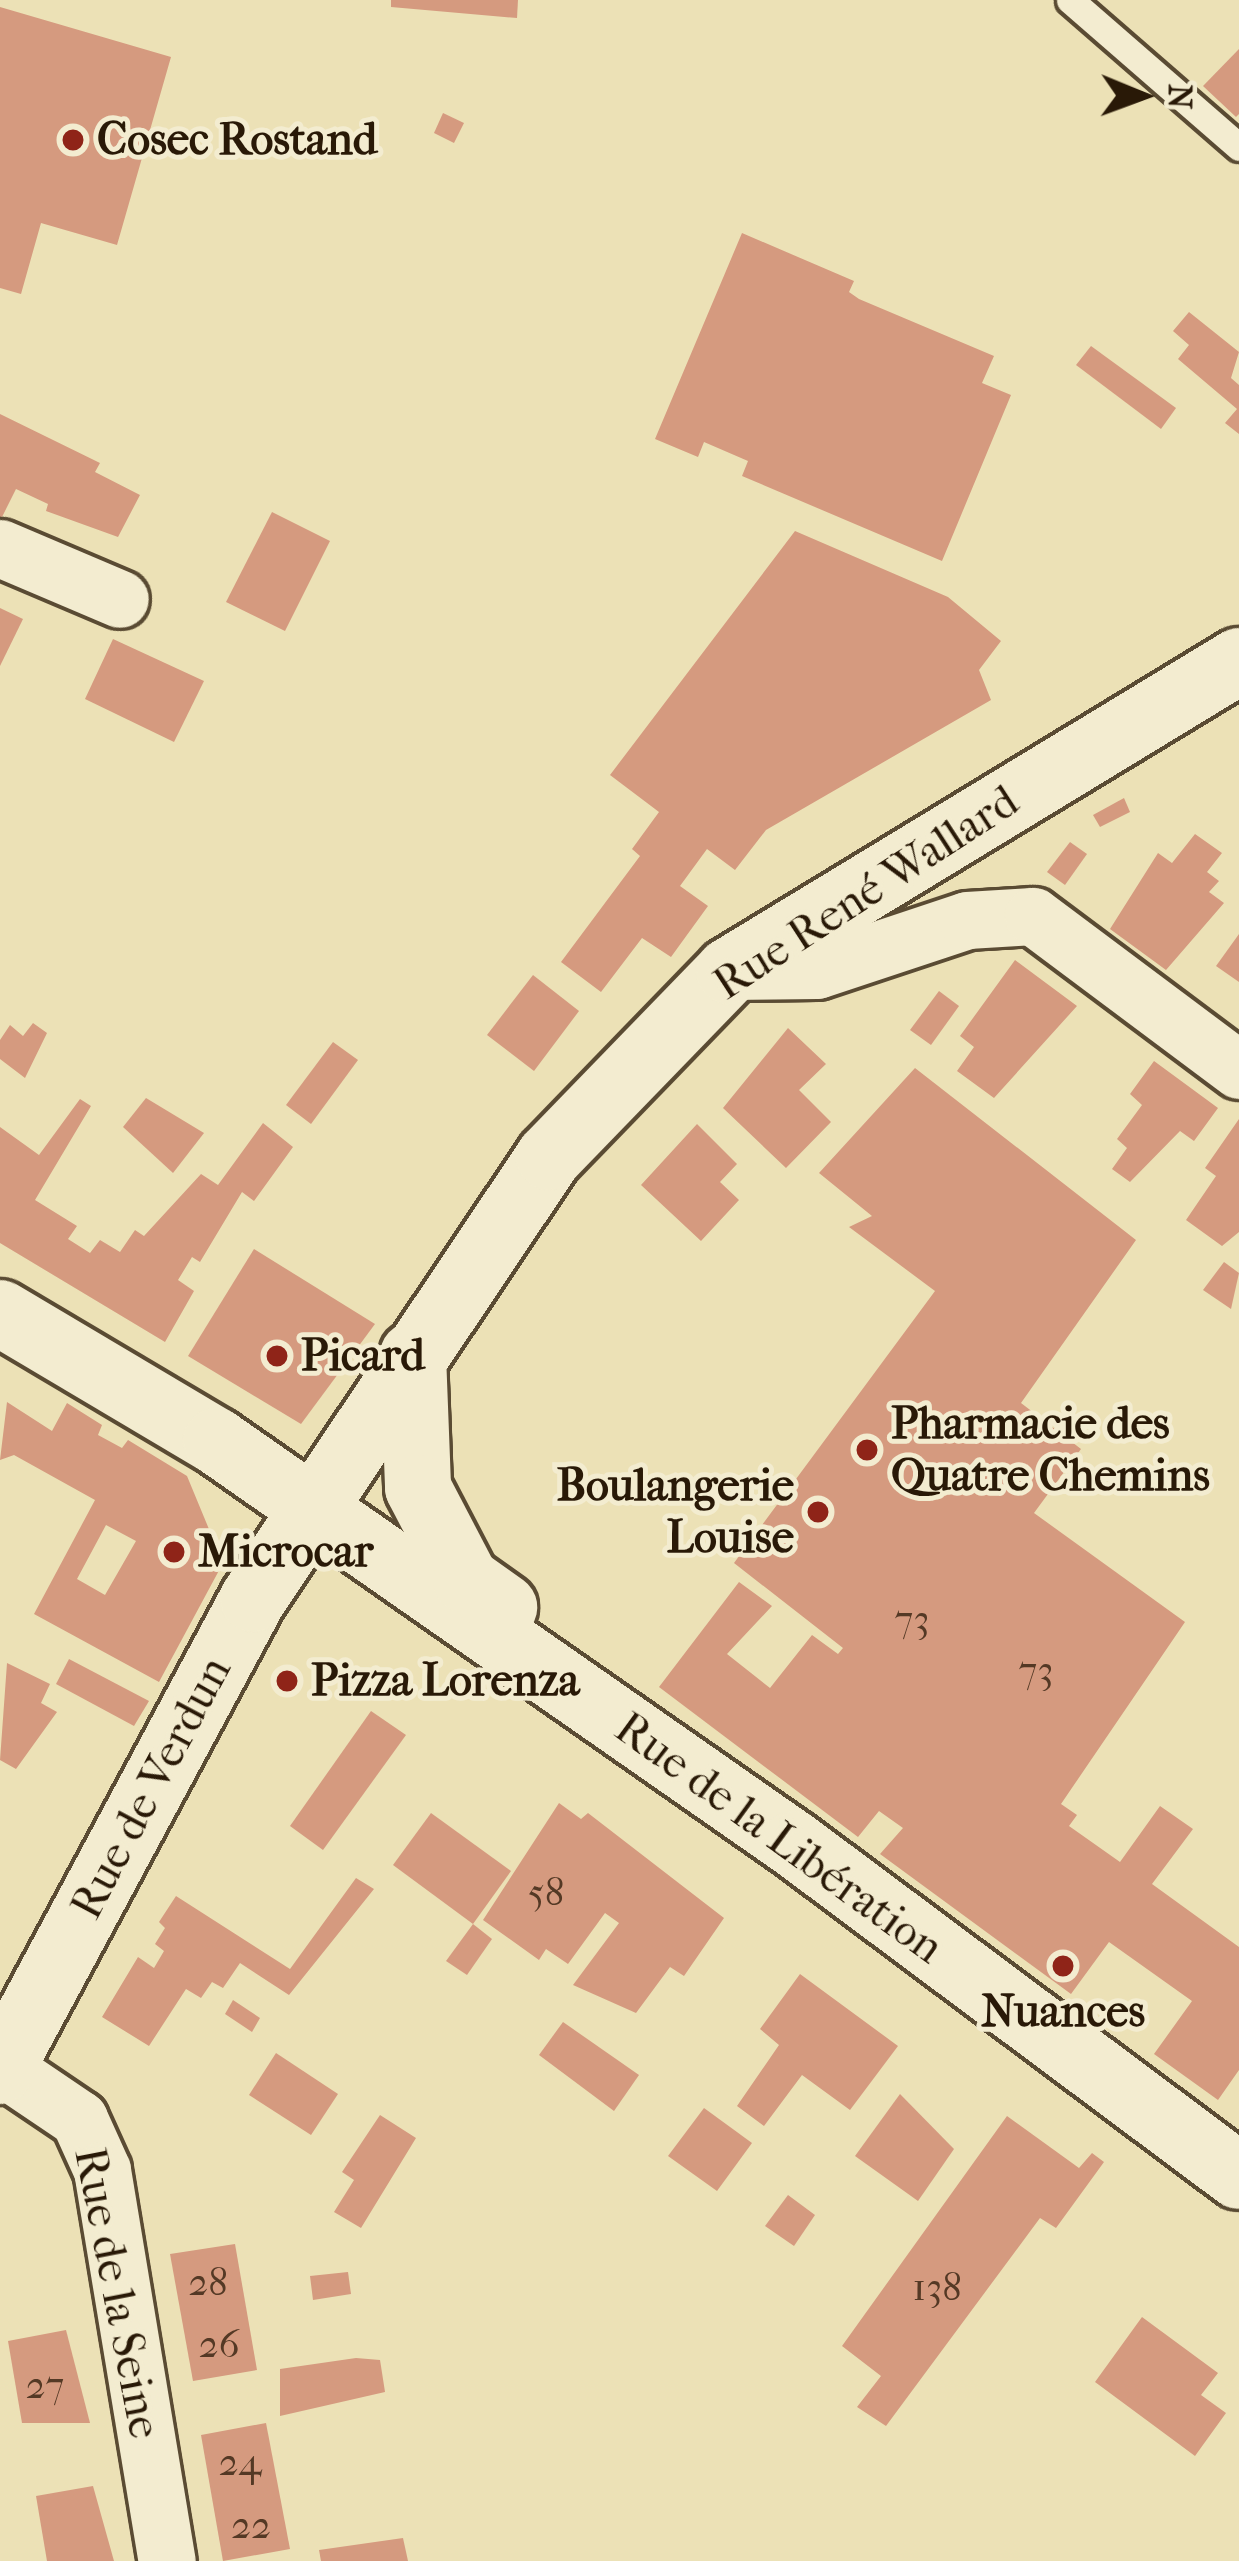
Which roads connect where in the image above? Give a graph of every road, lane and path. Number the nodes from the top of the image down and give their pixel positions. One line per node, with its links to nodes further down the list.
1 (1070, 0): 2 (lane)
2 (1239, 147)
3 (0, 548): 4 (street)
4 (120, 599)
5 (1239, 661): 6 (main road, Rue René Wallard)
6 (729, 971): 7 (street); 9 (main road, Rue René Wallard)
7 (1239, 1070)
8 (0, 1313): 10 (main road, Rue de la Libération)
9 (413, 1355): 10 (main road, Rue René Wallard); 11 (main road)
10 (312, 1511): 11 (main road, Rue de la Libération); 12 (main road, Rue de Verdun)
11 (577, 1692): 13 (main road, Rue de la Libération)
12 (1, 2069): 14 (street, Rue de la Seine)
13 (1239, 2176)
14 (167, 2561)

